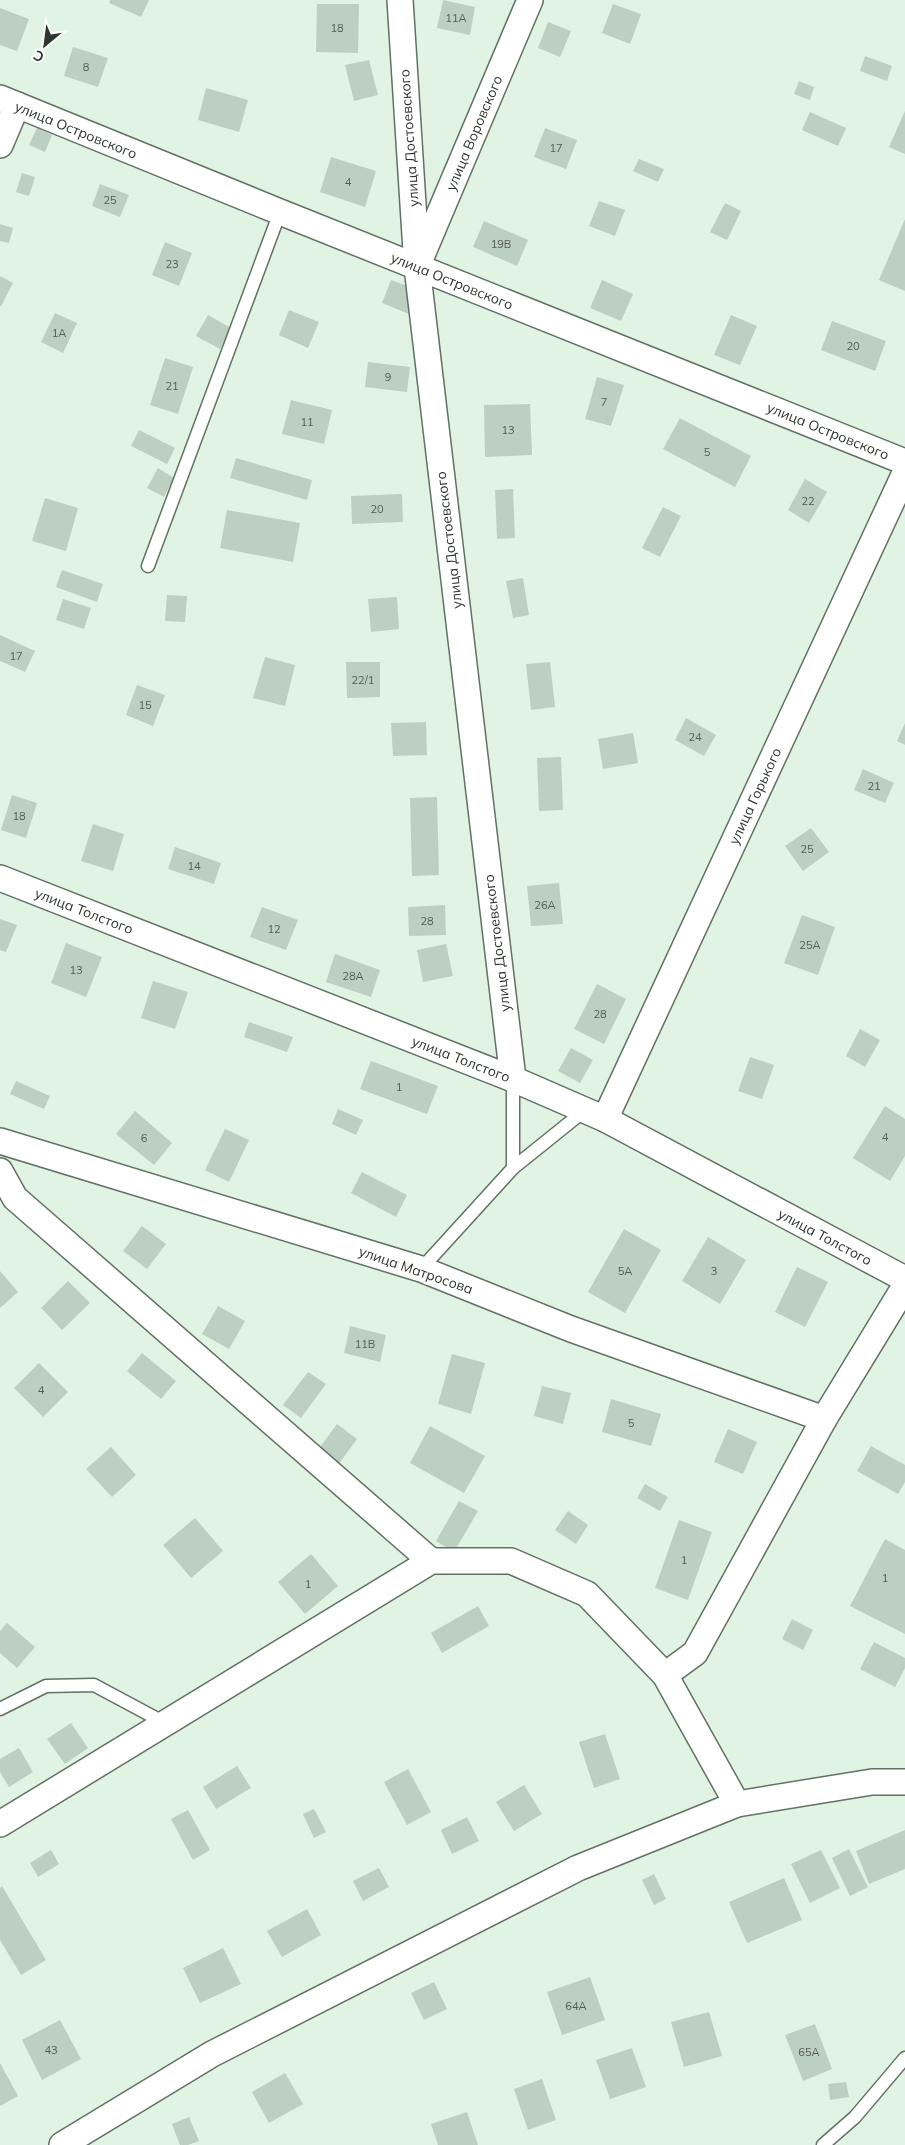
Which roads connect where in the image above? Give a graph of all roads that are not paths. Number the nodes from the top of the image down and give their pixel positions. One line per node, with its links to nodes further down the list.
1 (400, 0): 6 (street, улица Достоевского)
2 (530, 0): 6 (street, улица Воровского)
3 (8, 102): 4 (street); 5 (street, улица Островского)
4 (0, 144)
5 (280, 212): 6 (street, улица Островского); 9 (lane)
6 (417, 267): 7 (street, улица Островского); 11 (street, улица Достоевского)
7 (905, 462)
8 (905, 473): 12 (street, улица Горького)
9 (148, 566)
10 (0, 878): 11 (street, улица Толстого)
11 (513, 1080): 12 (street, улица Толстого); 14 (lane)
12 (594, 1115): 14 (lane); 17 (street, улица Толстого)
13 (0, 1141): 16 (street, улица Матросова)
14 (513, 1168): 16 (lane)
15 (0, 1171): 20 (street)
16 (421, 1269): 19 (street, улица Матросова)
17 (905, 1279)
18 (905, 1286): 19 (street)
19 (824, 1419): 21 (street)
20 (431, 1561): 21 (street); 23 (street)
21 (666, 1675): 25 (street)
22 (0, 1709): 23 (lane)
23 (164, 1723): 26 (street)
24 (905, 1782): 25 (street)
25 (737, 1804): 28 (street)
26 (0, 1824)
27 (905, 2058): 29 (lane)
28 (62, 2145)
29 (823, 2145)

